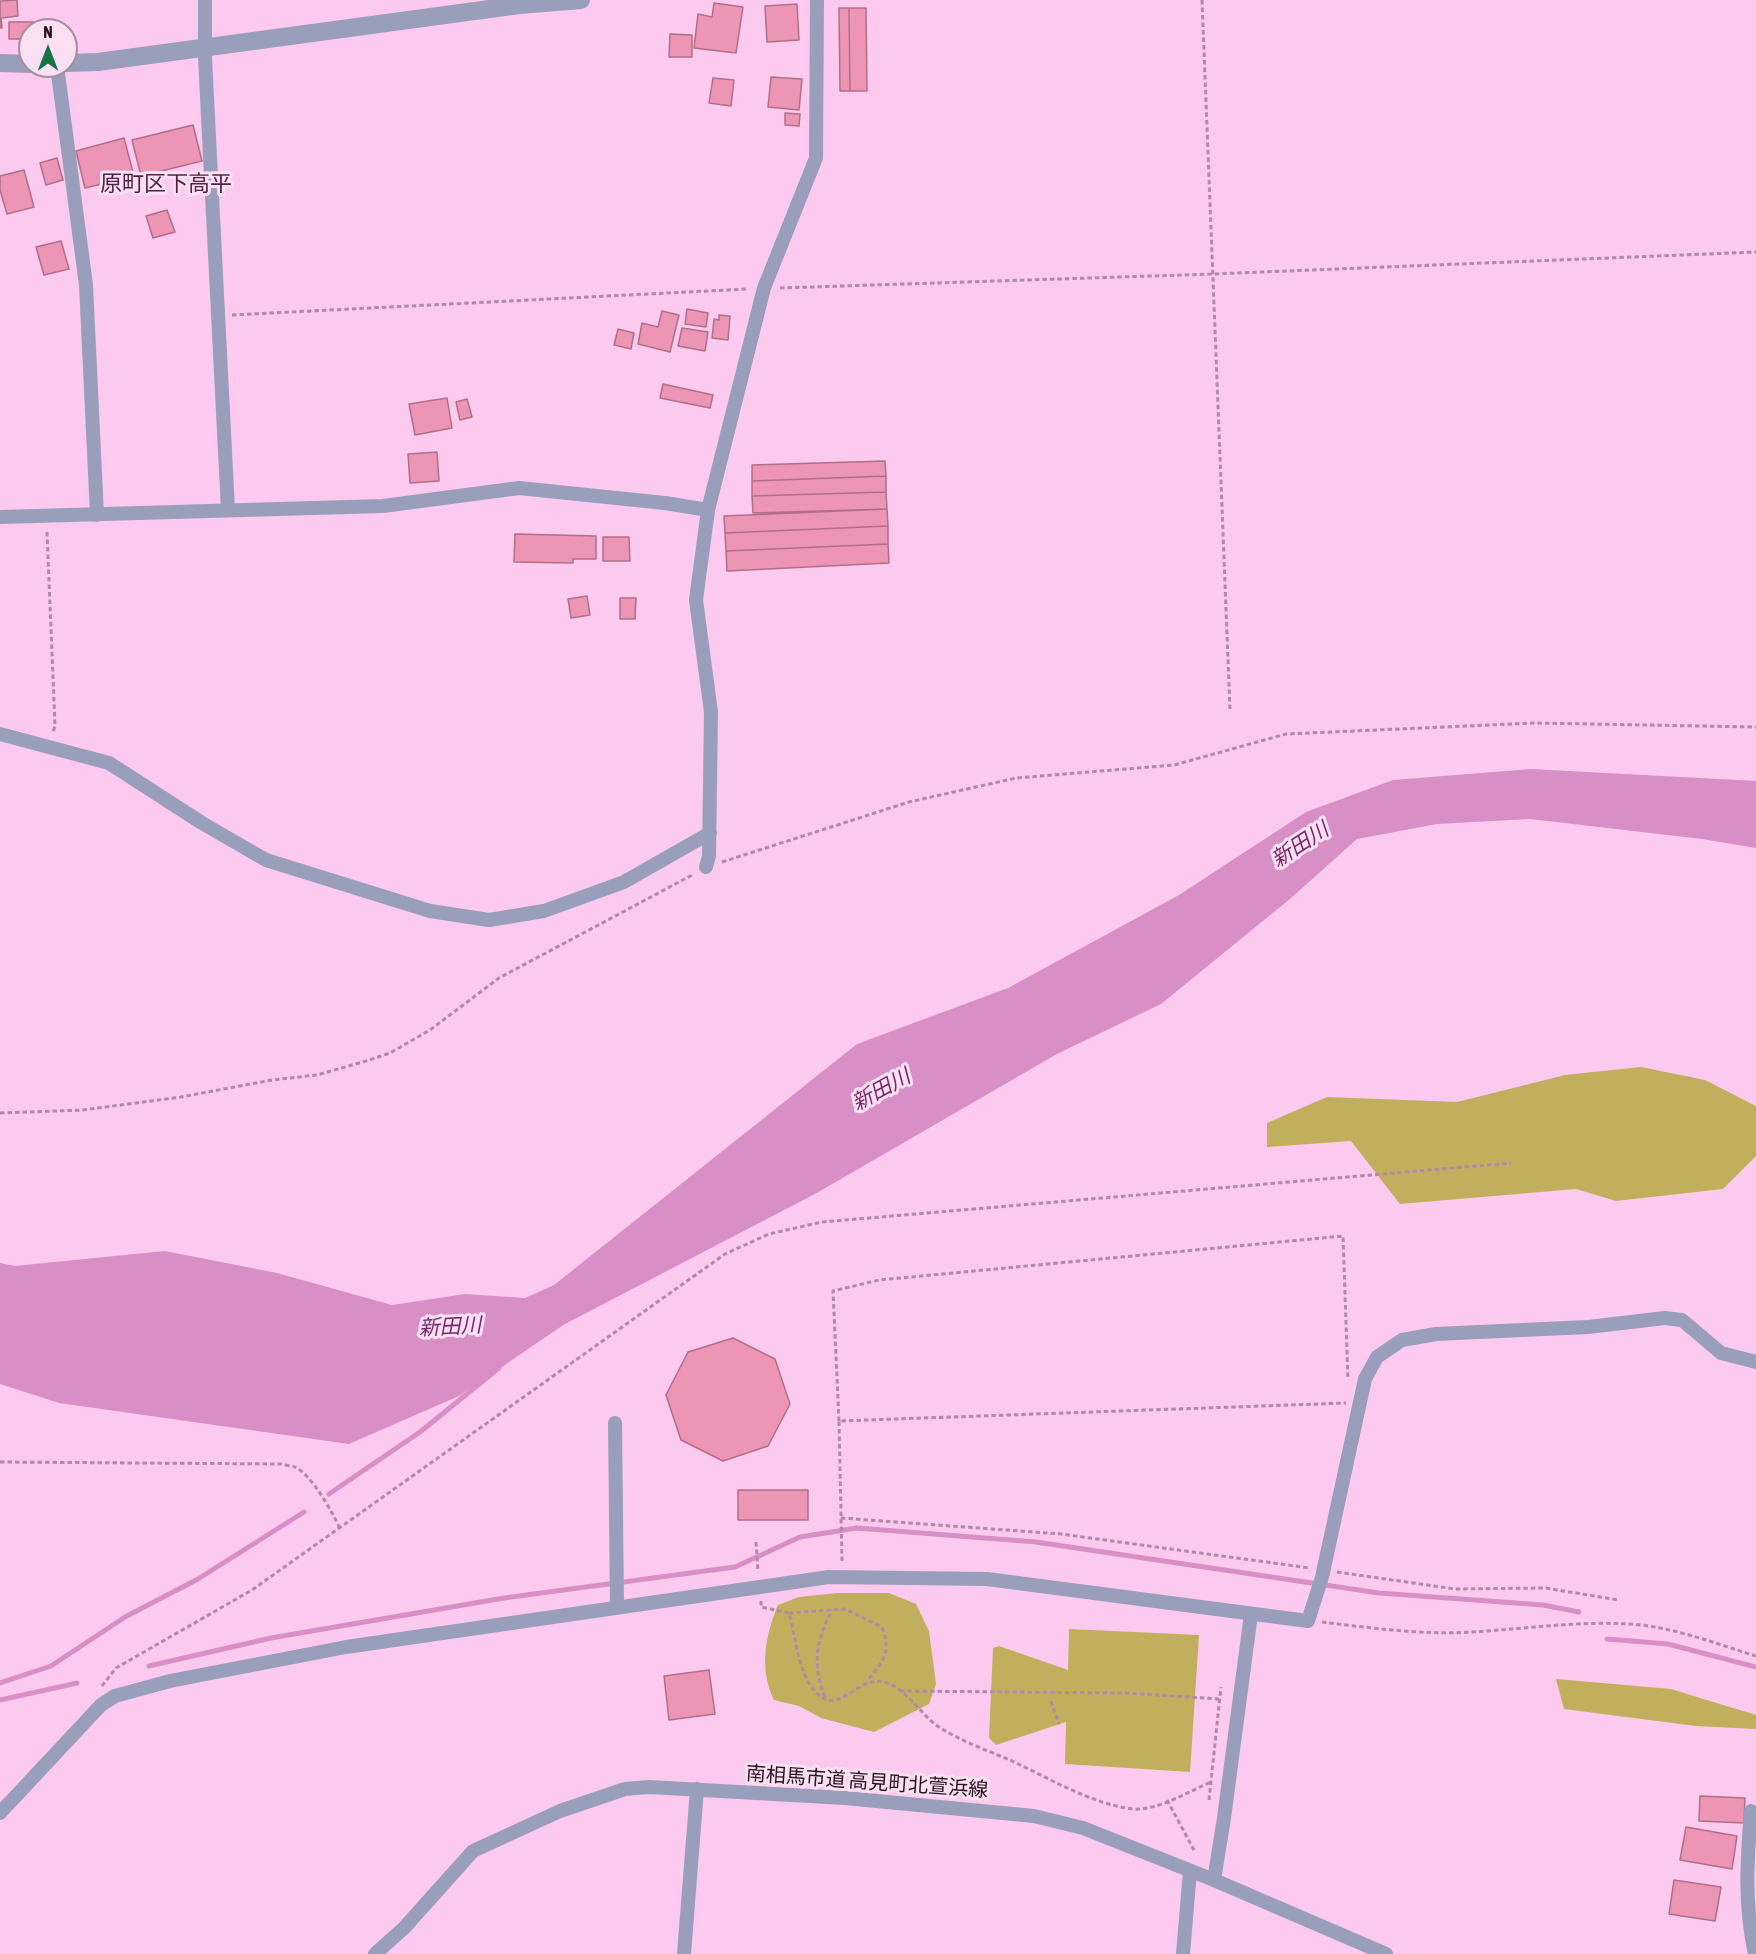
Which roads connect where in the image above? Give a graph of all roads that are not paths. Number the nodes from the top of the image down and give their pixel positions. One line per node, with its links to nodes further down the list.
1 (205, 0): 5 (street)
2 (581, 0): 4 (street)
3 (817, 0): 11 (street)
4 (518, 2): 5 (street)
5 (206, 47): 7 (street); 10 (street)
6 (0, 63): 8 (street)
7 (78, 63)
8 (18, 64)
9 (59, 78): 12 (street)
10 (228, 510): 11 (street); 12 (street)
11 (708, 510): 15 (street)
12 (97, 515): 13 (street)
13 (0, 517)
14 (0, 734): 15 (street)
15 (710, 833): 16 (street)
16 (706, 867)
17 (1756, 1362): 20 (street)
18 (615, 1423): 19 (street)
19 (617, 1600): 20 (street); 23 (street)
20 (1251, 1614): 25 (street)
21 (697, 1789): 24 (street, 南相馬市道 高見町北萱浜線); 26 (street, 南相馬市道 高見町北萱浜線); 27 (street)
22 (1751, 1811): 30 (street)
23 (0, 1813)
24 (1190, 1871): 25 (street, 南相馬市道 高見町北萱浜線); 28 (street)
25 (1214, 1880): 29 (street, 南相馬市道 高見町北萱浜線)
26 (375, 1954)
27 (684, 1954)
28 (1183, 1954)
29 (1386, 1954)
30 (1755, 1954)

